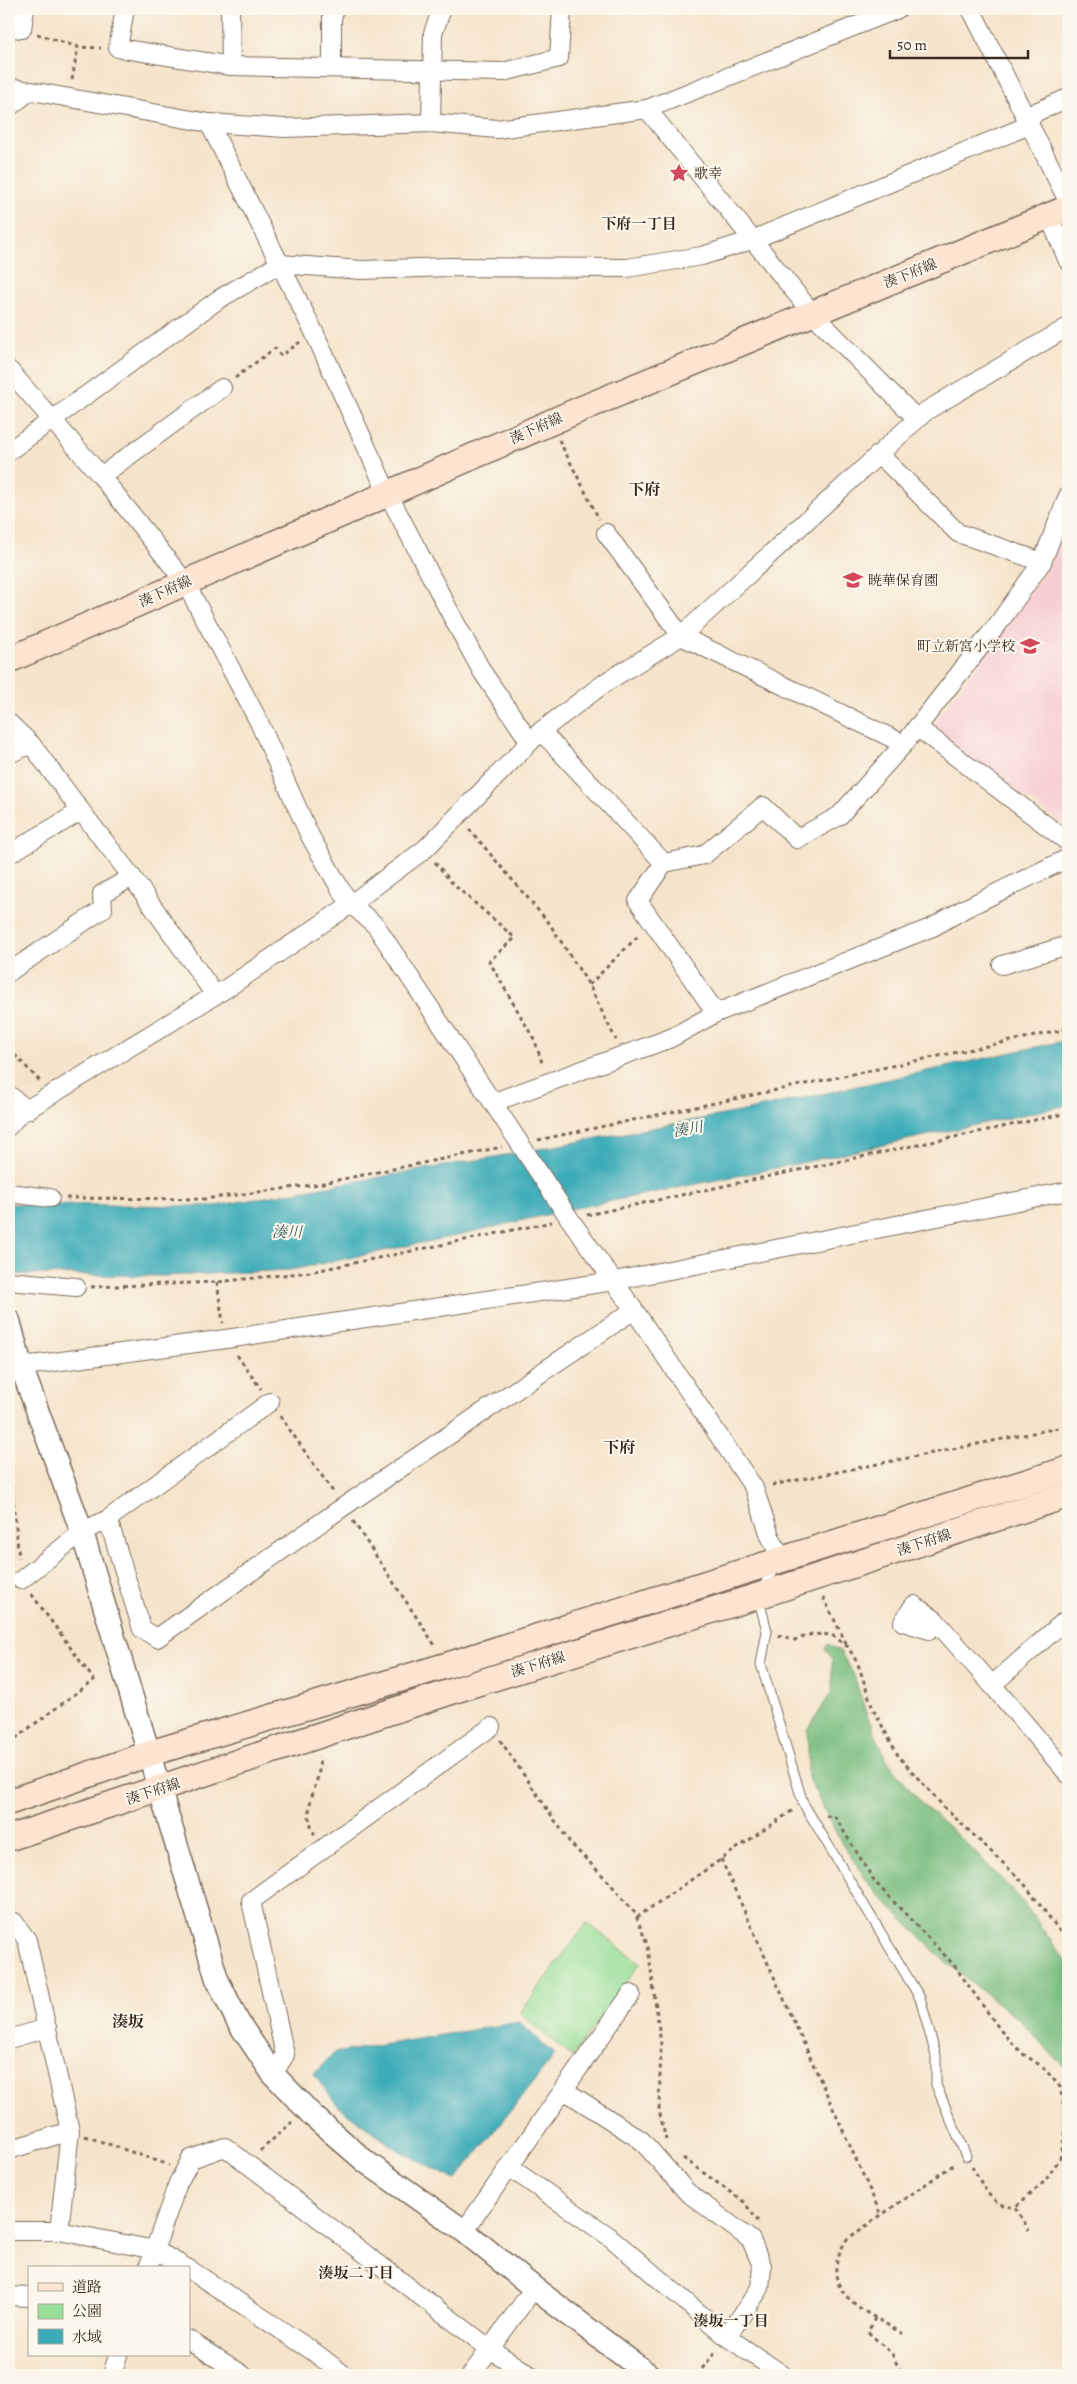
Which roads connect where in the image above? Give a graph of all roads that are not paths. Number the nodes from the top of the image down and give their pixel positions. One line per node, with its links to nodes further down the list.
1 (24, 9): 9 (street)
2 (125, 9): 10 (street)
3 (230, 9): 10 (street)
4 (335, 9): 11 (street)
5 (442, 9): 12 (street)
6 (562, 9): 12 (street)
7 (898, 9): 17 (street)
8 (971, 9): 18 (street)
9 (15, 28)
10 (231, 66): 11 (street)
11 (332, 67): 12 (street)
12 (433, 70): 20 (street)
13 (9, 87): 14 (street)
14 (30, 91): 16 (street); 19 (street)
15 (1068, 98): 18 (street)
16 (9, 107)
17 (647, 109): 20 (street); 23 (street)
18 (1028, 122): 21 (street); 23 (street)
19 (209, 123): 20 (street); 25 (street)
20 (431, 123)
21 (1068, 201)
22 (1058, 212): 24 (street); 26 (main road, 湊下府線)
23 (752, 240): 25 (street); 26 (street)
24 (1068, 261)
25 (280, 264): 30 (street); 35 (street)
26 (812, 313): 31 (street); 35 (main road, 湊下府線)
27 (1068, 327): 31 (street)
28 (9, 370): 30 (street)
29 (222, 388): 34 (street)
30 (51, 419): 32 (street); 34 (street)
31 (917, 419): 33 (street)
32 (9, 451)
33 (879, 454): 38 (street); 40 (street)
34 (101, 476): 39 (street)
35 (387, 492): 39 (main road, 湊下府線); 44 (street)
36 (1068, 496): 38 (street)
37 (606, 533): 40 (street)
38 (1042, 562): 43 (street)
39 (185, 582): 41 (main road, 湊下府線); 54 (street)
40 (681, 636): 44 (street); 46 (street)
41 (9, 660)
42 (9, 723): 45 (street)
43 (916, 727): 46 (street); 49 (street)
44 (536, 737): 52 (street); 54 (street)
45 (31, 744): 47 (street); 48 (street)
46 (904, 744): 52 (street)
47 (9, 754)
48 (81, 811): 50 (street); 53 (street)
49 (1068, 842)
50 (9, 854)
51 (1068, 858): 59 (street)
52 (664, 863): 59 (street)
53 (132, 877): 57 (street); 58 (street)
54 (352, 904): 58 (street); 61 (street)
55 (1068, 945): 56 (street)
56 (1002, 965)
57 (9, 972)
58 (215, 995): 62 (street)
59 (716, 1013): 61 (street)
60 (9, 1096): 62 (street)
61 (494, 1102): 68 (street)
62 (28, 1110): 63 (street)
63 (9, 1126)
64 (1068, 1191): 68 (street)
65 (9, 1193): 66 (street)
66 (50, 1198)
67 (9, 1281): 69 (street)
68 (614, 1281): 70 (street); 72 (street)
69 (76, 1287)
70 (634, 1310): 76 (street); 78 (street)
71 (9, 1321): 72 (street)
72 (15, 1367): 77 (street)
73 (270, 1402): 76 (street)
74 (1068, 1469): 78 (main road, 湊下府線)
75 (1068, 1495): 80 (main road, 湊下府線)
76 (108, 1519): 77 (street)
77 (82, 1532): 79 (street); 85 (street)
78 (781, 1558): 80 (lane); 85 (main road, 湊下府線)
79 (20, 1580)
80 (758, 1596): 87 (main road, 湊下府線); 98 (lane)
81 (1068, 1618): 83 (street)
82 (935, 1620): 83 (street)
83 (992, 1685): 86 (street)
84 (491, 1727): 94 (street)
85 (151, 1753): 87 (street); 88 (main road, 湊下府線)
86 (1067, 1768)
87 (160, 1789): 89 (main road, 湊下府線); 94 (street)
88 (9, 1802)
89 (9, 1838)
90 (9, 1922): 92 (street)
91 (631, 1994): 95 (street)
92 (47, 2028): 93 (street); 96 (street)
93 (9, 2039)
94 (273, 2074): 102 (street)
95 (564, 2090): 99 (street); 110 (street)
96 (70, 2131): 97 (street); 100 (street)
97 (9, 2150)
98 (966, 2156)
99 (509, 2167): 102 (street); 110 (street)
100 (59, 2230): 101 (street); 103 (street)
101 (9, 2231)
102 (464, 2231): 107 (street)
103 (155, 2250): 104 (street); 105 (street); 112 (street)
104 (149, 2266)
105 (184, 2266)
106 (190, 2269): 116 (street)
107 (534, 2288): 112 (street); 119 (street)
108 (9, 2296): 109 (street)
109 (28, 2297)
110 (727, 2337): 120 (street)
111 (190, 2341): 115 (street)
112 (490, 2349): 117 (street); 118 (street)
113 (118, 2356): 114 (street)
114 (112, 2375)
115 (242, 2375)
116 (344, 2375)
117 (471, 2375)
118 (530, 2375)
119 (649, 2375)
120 (783, 2375)

